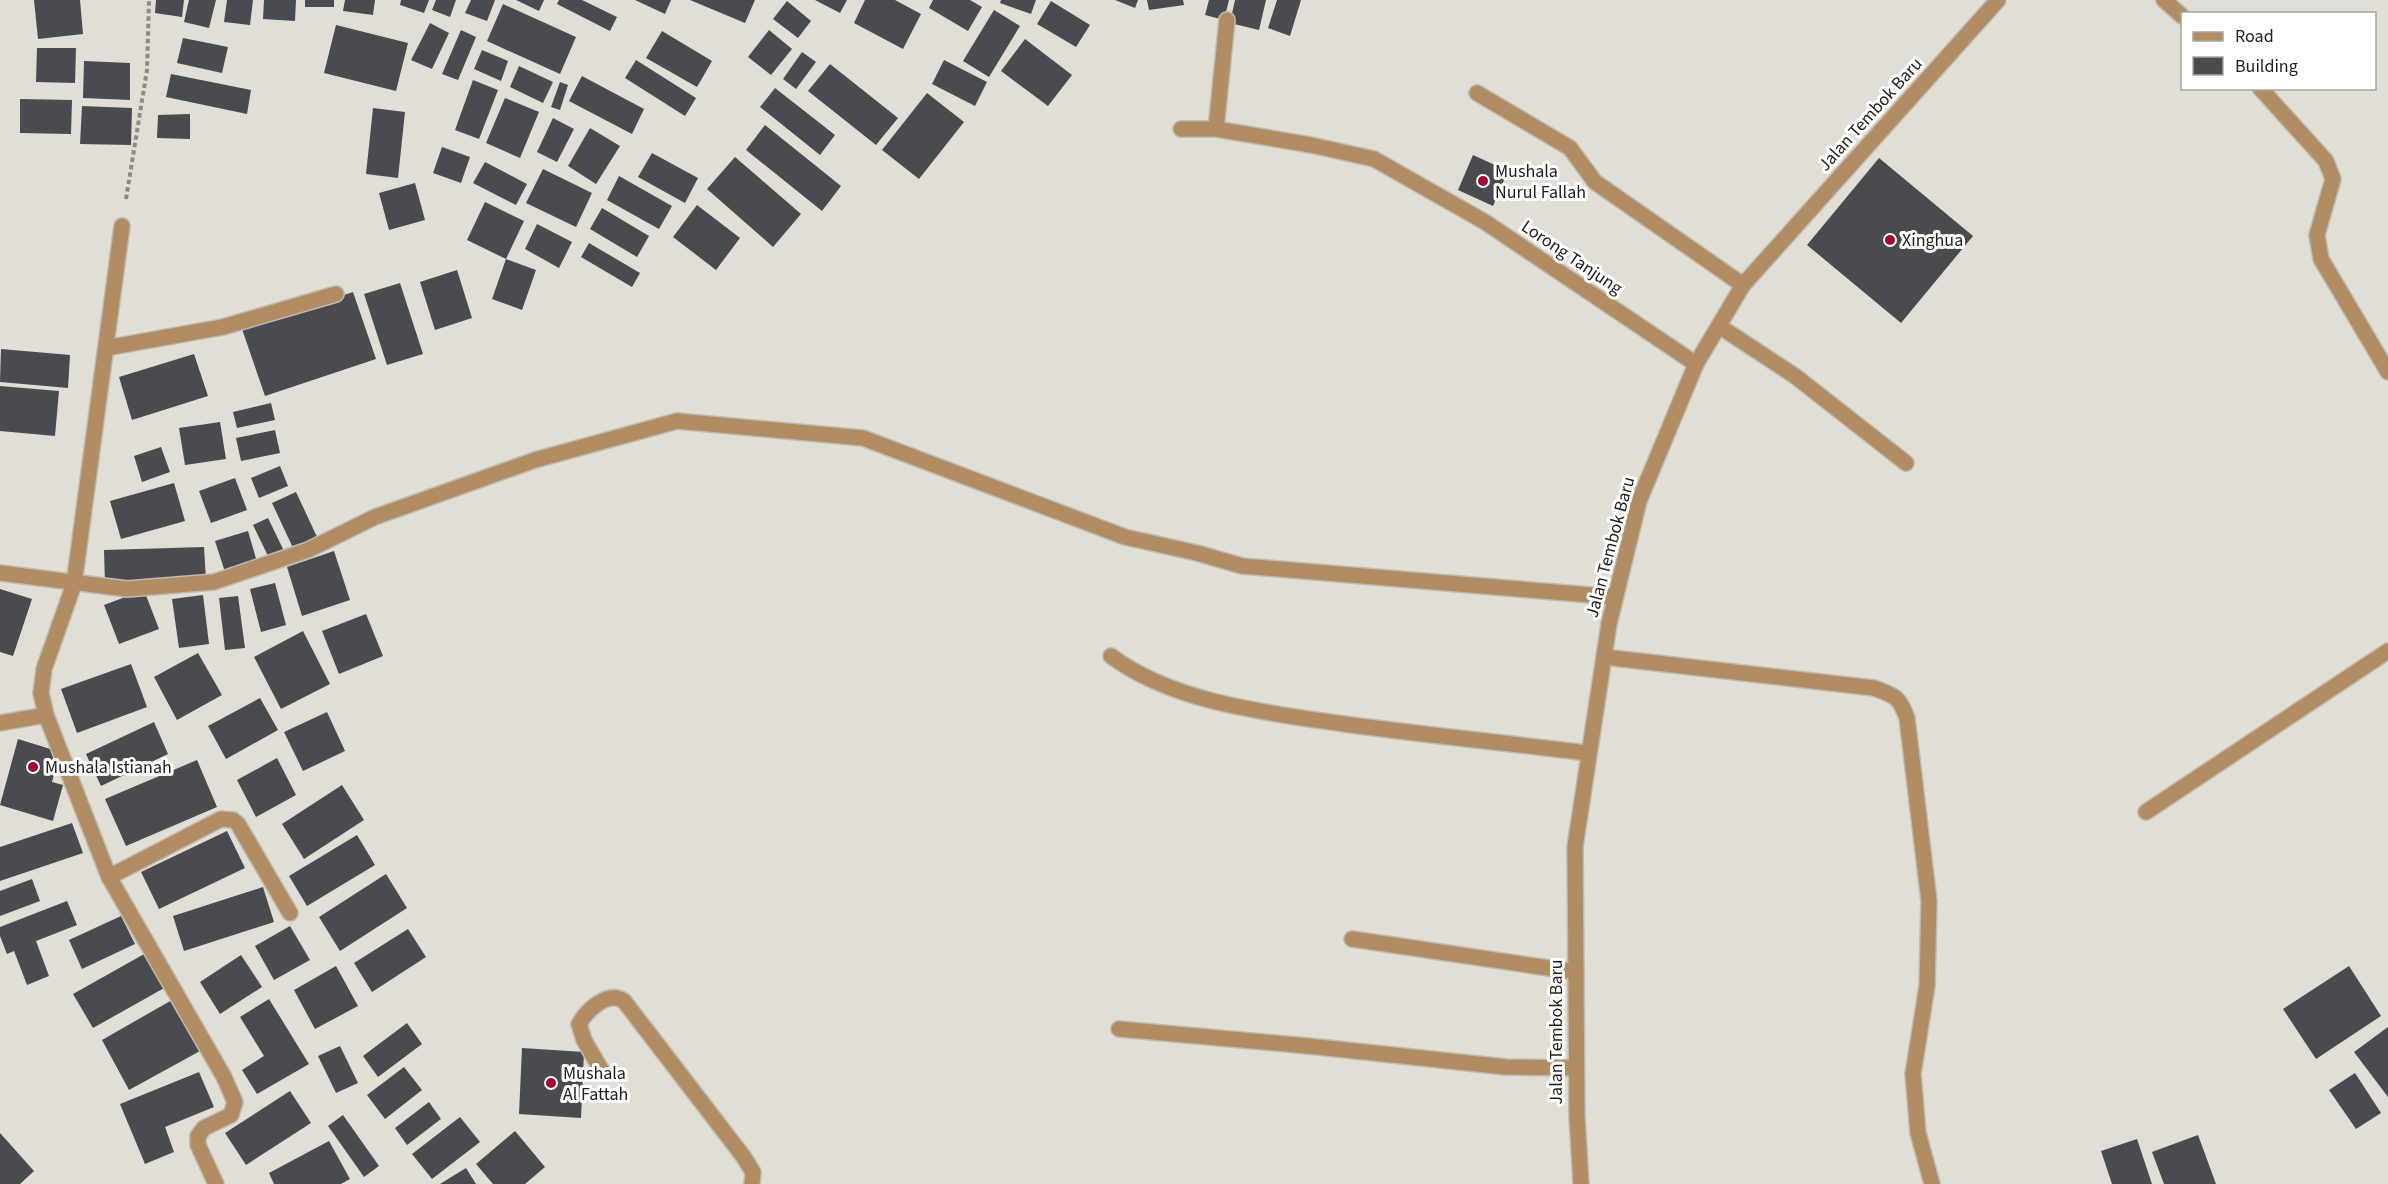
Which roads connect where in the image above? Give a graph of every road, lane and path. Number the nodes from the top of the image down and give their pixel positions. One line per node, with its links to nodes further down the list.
1 (149, 0): 10 (path)
2 (1998, 0): 11 (street, Jalan Tembok Baru)
3 (2164, 0): 4 (street)
4 (2181, 15)
5 (1227, 20): 9 (street)
6 (2262, 90): 16 (street)
7 (1477, 93): 11 (street)
8 (1181, 129): 9 (street, Lorong Tanjung)
9 (1216, 129): 15 (street, Lorong Tanjung)
10 (122, 226): 14 (street)
11 (1743, 285): 13 (street, Jalan Tembok Baru)
12 (336, 294): 14 (street)
13 (1719, 326): 15 (street, Jalan Tembok Baru); 17 (street)
14 (106, 348): 19 (street)
15 (1696, 364): 20 (street, Jalan Tembok Baru)
16 (2388, 372)
17 (1906, 463)
18 (4, 574): 19 (street)
19 (69, 583): 20 (street); 24 (street)
20 (1615, 597): 23 (street, Jalan Tembok Baru)
21 (2388, 651): 27 (street)
22 (1111, 656): 26 (street)
23 (1604, 657): 26 (street, Jalan Tembok Baru); 38 (street)
24 (46, 715): 25 (street); 28 (street)
25 (0, 723)
26 (1588, 753): 31 (street, Jalan Tembok Baru)
27 (2146, 812)
28 (109, 878): 29 (street); 35 (street)
29 (290, 913)
30 (1352, 939): 31 (street)
31 (1575, 972): 33 (street, Jalan Tembok Baru)
32 (1119, 1029): 33 (street)
33 (1576, 1068): 37 (street, Jalan Tembok Baru)
34 (603, 1073): 36 (street)
35 (216, 1184)
36 (752, 1184)
37 (1581, 1184)
38 (1932, 1184)

